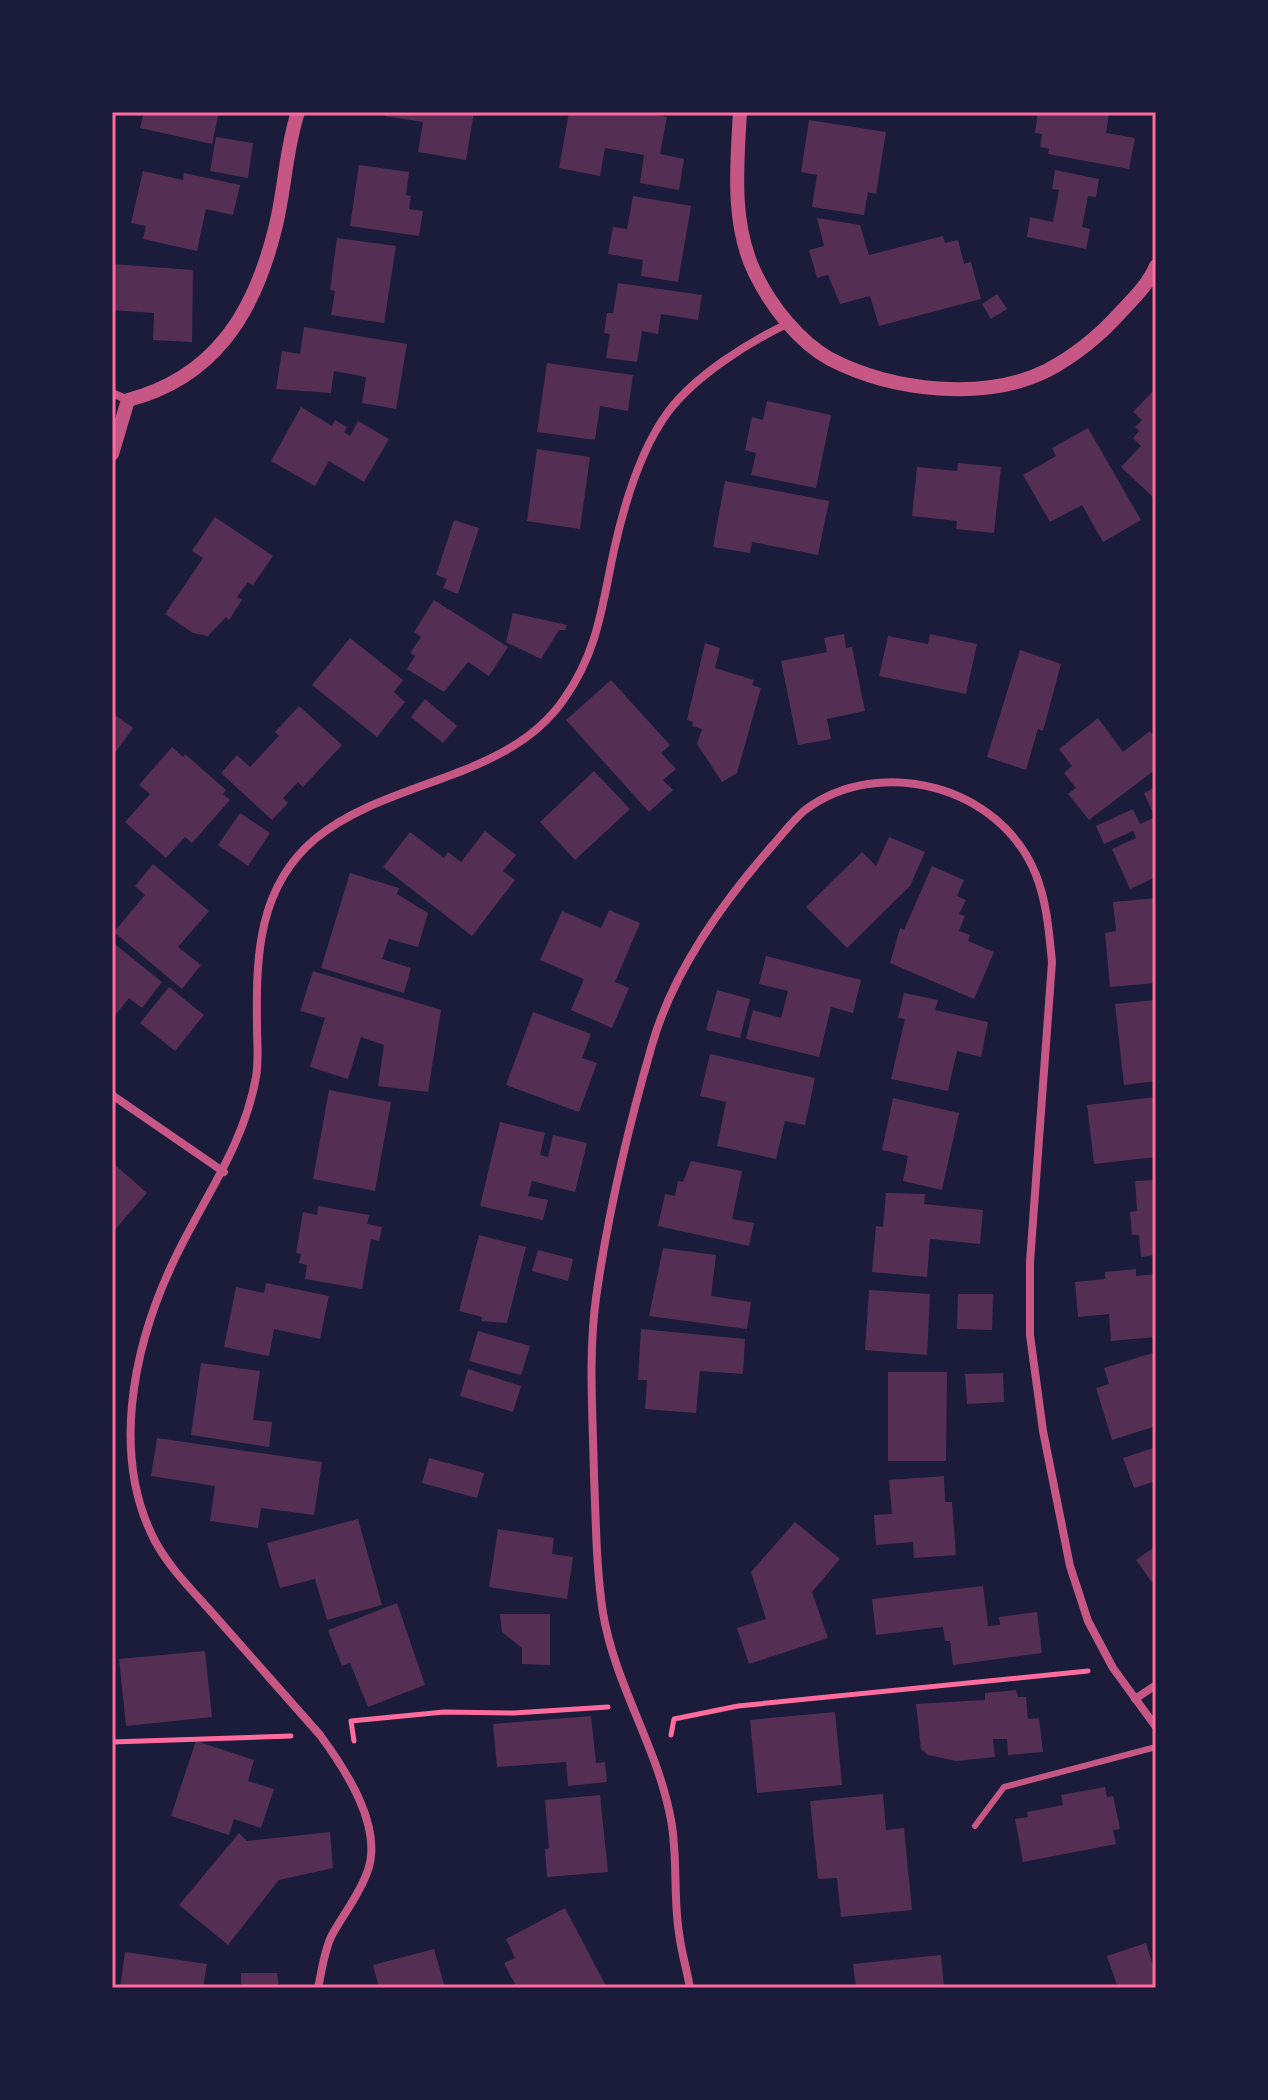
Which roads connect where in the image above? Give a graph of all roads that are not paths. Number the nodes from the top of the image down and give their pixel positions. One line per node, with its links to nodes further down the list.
1 (298, 112): 6 (street)
2 (740, 112): 4 (street)
3 (1156, 266): 4 (street)
4 (787, 324): 9 (street)
5 (112, 393): 6 (street)
6 (128, 400): 7 (street)
7 (112, 454)
8 (112, 1095): 9 (street)
9 (224, 1172): 15 (street)
10 (1156, 1685): 11 (street)
11 (1135, 1699): 12 (street); 16 (street)
12 (1156, 1727)
13 (1156, 1747): 14 (lane)
14 (975, 1826)
15 (318, 1988)
16 (690, 1988)

